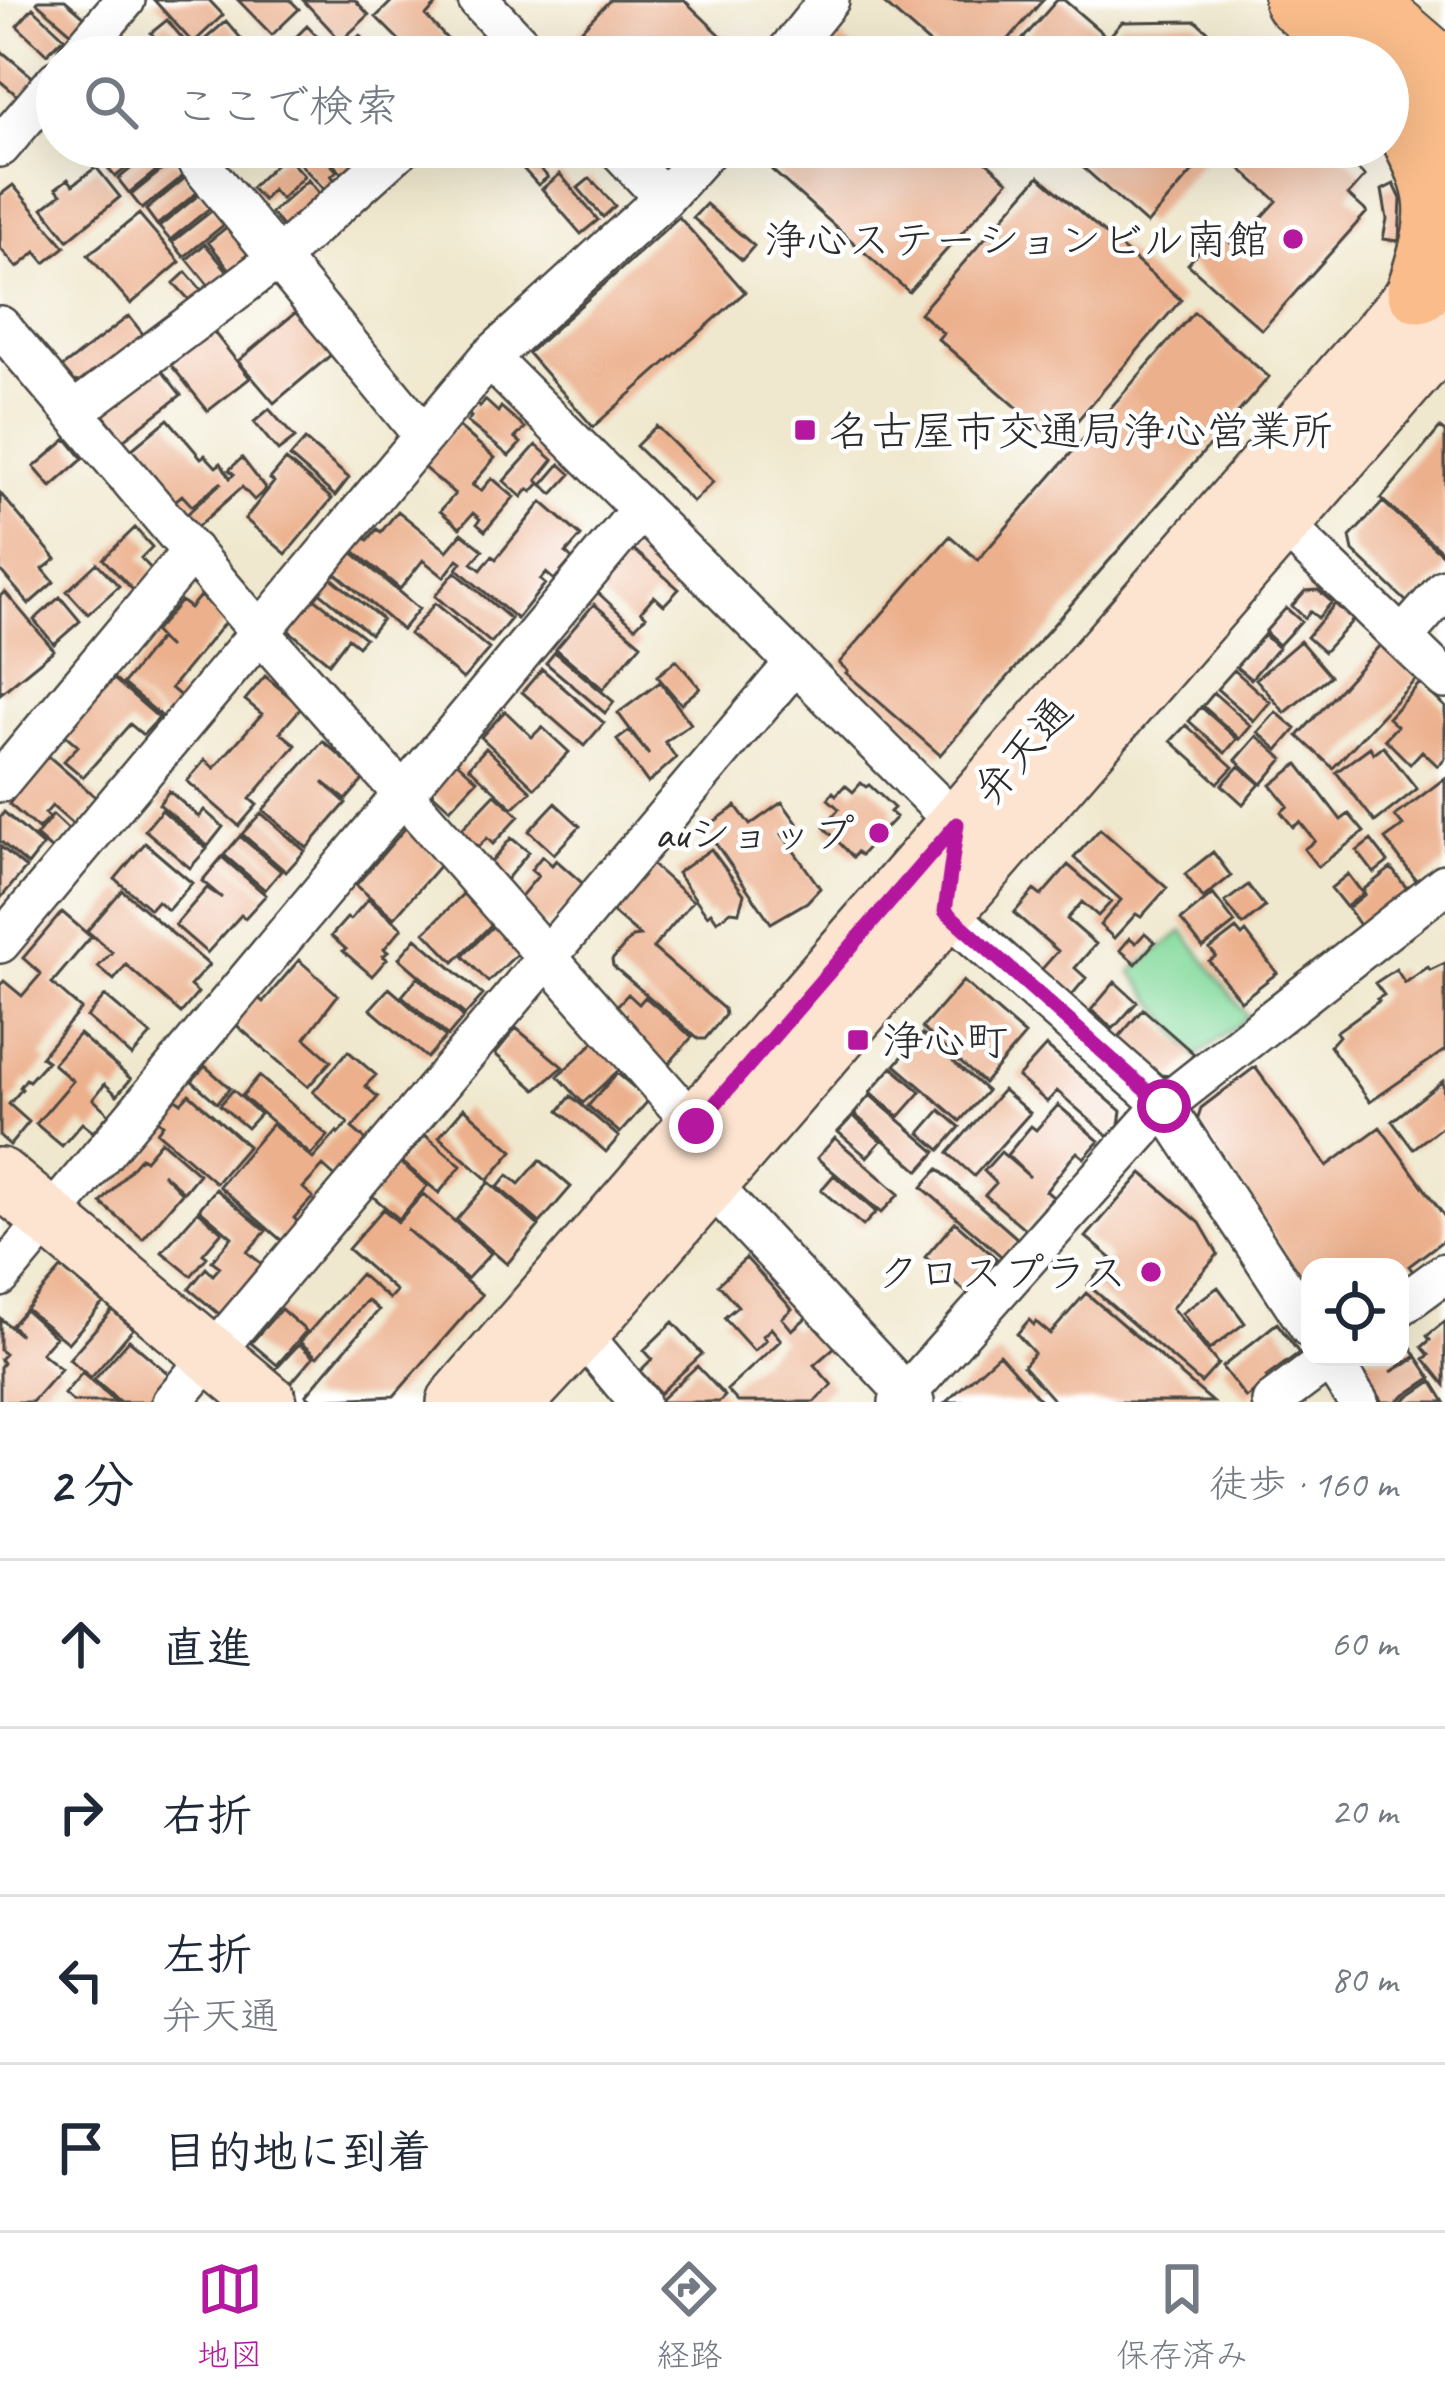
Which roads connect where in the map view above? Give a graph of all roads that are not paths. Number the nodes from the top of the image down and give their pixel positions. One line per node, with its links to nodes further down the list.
1 (125, 0): 8 (street)
2 (478, 0): 9 (street)
3 (829, 0): 10 (street)
4 (1268, 0): 11 (main road)
5 (1297, 0): 12 (highway)
6 (1359, 0): 13 (highway)
7 (1372, 0): 14 (main road)
8 (103, 36)
9 (505, 36)
10 (800, 36)
11 (1308, 36)
12 (1338, 36)
13 (1379, 36)
14 (1445, 63)
15 (36, 105): 17 (street)
16 (1420, 112): 24 (main road)
17 (0, 147)
18 (203, 168): 23 (street)
19 (379, 168): 23 (street)
20 (636, 168): 22 (street)
21 (691, 168): 22 (street)
22 (664, 198): 26 (street)
23 (278, 260): 27 (street); 28 (street)
24 (1436, 295): 30 (street); 40 (street, 弁天通)
25 (0, 326): 27 (street)
26 (489, 358): 28 (street); 29 (street)
27 (74, 411): 31 (street)
28 (424, 436): 33 (street)
29 (641, 509): 35 (street); 39 (street)
30 (1282, 523): 34 (street); 42 (street)
31 (192, 551): 33 (street); 37 (street)
32 (1445, 590): 34 (street)
33 (259, 631): 39 (street); 43 (street)
34 (1402, 638): 36 (street)
35 (795, 663): 40 (street); 44 (street)
36 (1445, 680)
37 (13, 735): 38 (street)
38 (0, 782)
39 (402, 795): 44 (street); 49 (street)
40 (957, 824): 42 (street); 46 (street, 弁天通)
41 (1445, 884): 45 (street)
42 (945, 911): 45 (street); 48 (street)
43 (0, 943)
44 (546, 959): 46 (street); 55 (street)
45 (1164, 1106): 53 (street); 58 (street)
46 (696, 1126): 61 (street, 弁天通)
47 (0, 1177): 49 (street)
48 (709, 1183): 54 (street); 58 (street)
49 (50, 1218): 51 (street); 55 (street)
50 (1445, 1273): 52 (street)
51 (0, 1276)
52 (1409, 1299)
53 (1301, 1314)
54 (580, 1332): 62 (street); 63 (street)
55 (213, 1353): 59 (street); 60 (street)
56 (1308, 1366): 64 (street)
57 (1335, 1366): 65 (street)
58 (907, 1399)
59 (172, 1402)
60 (268, 1402)
61 (456, 1402)
62 (515, 1402)
63 (639, 1402)
64 (1271, 1402)
65 (1358, 1402)

